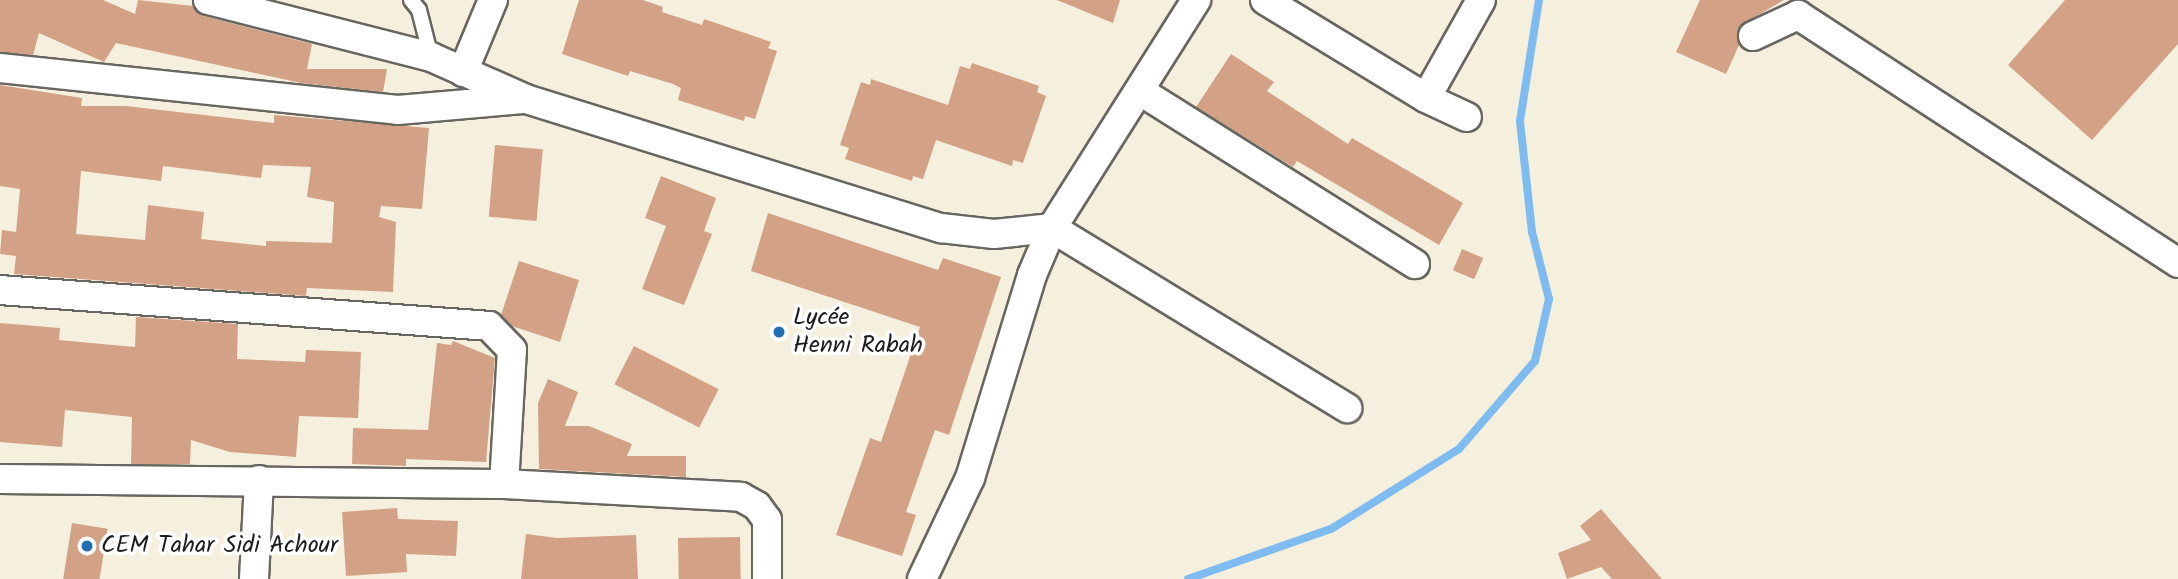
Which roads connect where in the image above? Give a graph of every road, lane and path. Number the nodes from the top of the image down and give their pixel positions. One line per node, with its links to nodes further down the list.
1 (208, 0): 8 (street)
2 (411, 0): 8 (lane)
3 (493, 0): 10 (street)
4 (1196, 0): 11 (street)
5 (1265, 0): 12 (street)
6 (1481, 0): 12 (street)
7 (1753, 36): 16 (street)
8 (431, 57): 10 (street)
9 (0, 68): 13 (street)
10 (463, 72): 13 (street)
11 (1140, 91): 15 (street); 17 (street)
12 (1426, 98): 14 (street)
13 (526, 99): 15 (street)
14 (1467, 117)
15 (1052, 228): 19 (street); 25 (street)
16 (2178, 263)
17 (1415, 264)
18 (0, 290): 22 (street)
19 (1347, 408)
20 (0, 479): 21 (street)
21 (259, 480): 22 (street); 23 (street)
22 (504, 484): 24 (street)
23 (254, 579)
24 (767, 579)
25 (922, 579)

